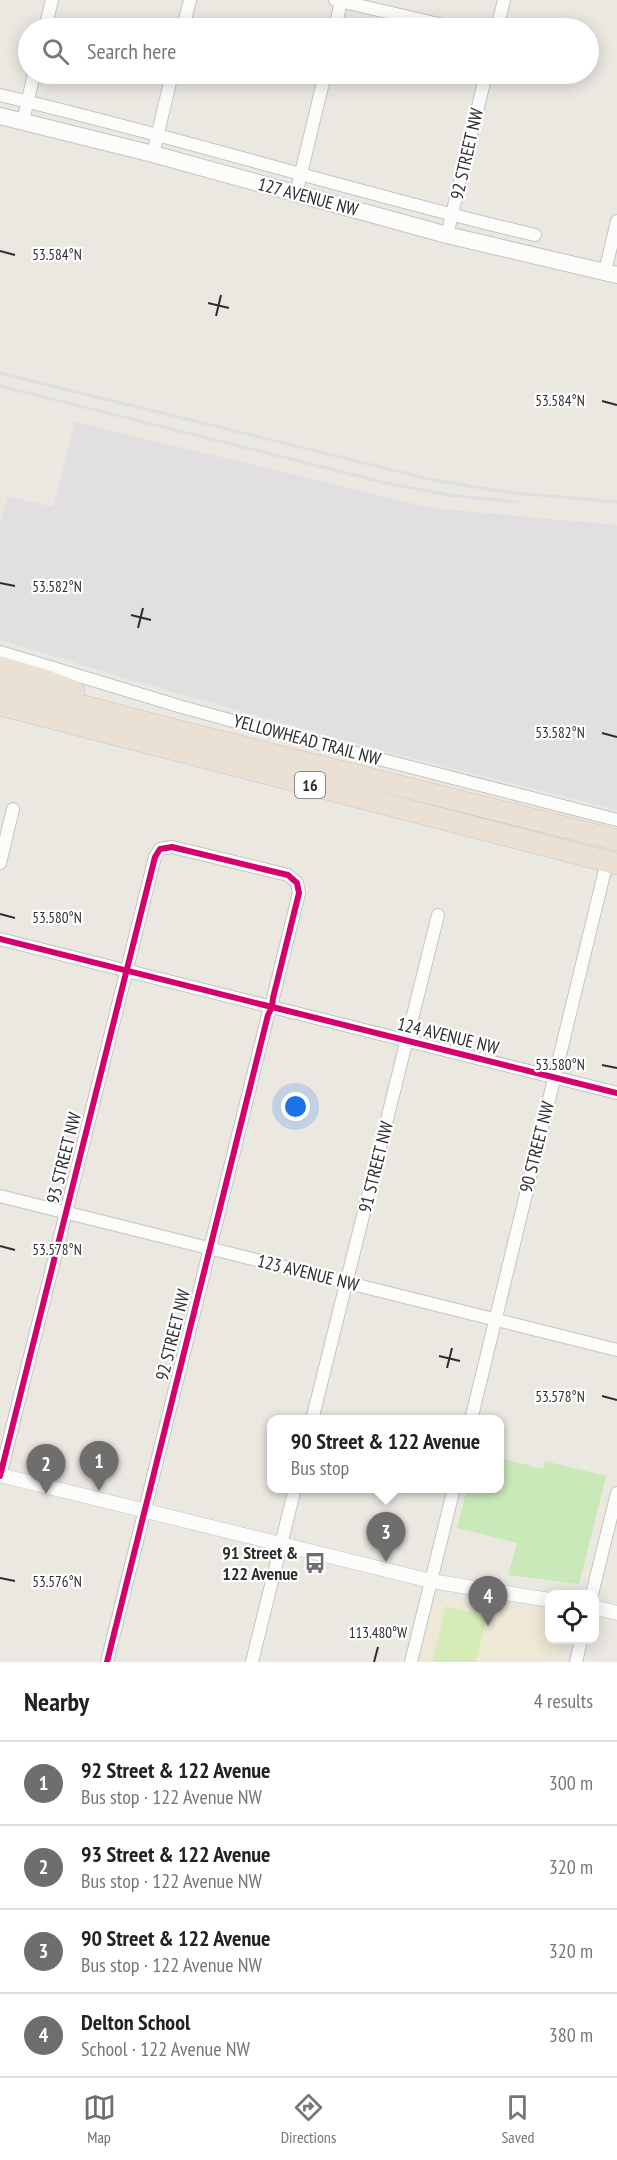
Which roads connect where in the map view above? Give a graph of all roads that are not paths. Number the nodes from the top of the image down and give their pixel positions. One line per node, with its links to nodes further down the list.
1 (52, 0): 5 (street)
2 (190, 0): 6 (street)
3 (504, 0): 9 (street)
4 (338, 1): 7 (street); 8 (street)
5 (48, 18)
6 (186, 18)
7 (336, 18)
8 (412, 18)
9 (500, 18)
10 (32, 84): 15 (street)
11 (170, 84): 18 (street)
12 (323, 84): 20 (street)
13 (484, 84): 22 (street, 92 STREET NW)
14 (0, 95): 15 (street, 127 AVENUE NW)
15 (28, 101): 17 (street); 18 (street, 127 AVENUE NW)
16 (0, 116): 17 (main road, 127 AVENUE NW)
17 (23, 121): 19 (main road, 127 AVENUE NW)
18 (158, 135): 19 (street); 20 (street, 127 AVENUE NW)
19 (153, 154): 21 (main road, 127 AVENUE NW)
20 (301, 174): 21 (street); 22 (street, 127 AVENUE NW)
21 (296, 194): 24 (main road, 127 AVENUE NW)
22 (452, 215): 24 (street, 92 STREET NW); 25 (street, 127 AVENUE NW)
23 (617, 221): 26 (street)
24 (447, 235): 26 (main road, 127 AVENUE NW)
25 (536, 235)
26 (611, 273)
27 (0, 652): 33 (street, YELLOWHEAD TRAIL NW)
28 (0, 667): 31 (highway)
29 (0, 684): 31 (highway, YELLOWHEAD TRAIL NW / 16)
30 (1, 705): 36 (highway, 16)
31 (167, 728): 34 (highway, YELLOWHEAD TRAIL NW / 16)
32 (13, 809): 35 (street)
33 (617, 820)
34 (617, 840)
35 (0, 864)
36 (611, 869): 43 (street, 90 STREET NW)
37 (297, 883): 40 (street, 93 STREET NW); 41 (street, 92 STREET NW)
38 (438, 915): 42 (street, 91 STREET NW)
39 (0, 939): 40 (street, 124 AVENUE NW)
40 (126, 970): 41 (street, 124 AVENUE NW); 46 (street, 93 STREET NW)
41 (270, 1006): 42 (street, 124 AVENUE NW); 47 (street, 92 STREET NW)
42 (407, 1041): 43 (street, 124 AVENUE NW); 48 (street, 91 STREET NW)
43 (554, 1077): 44 (street, 124 AVENUE NW); 49 (street, 90 STREET NW)
44 (617, 1093)
45 (0, 1196): 46 (street, 123 AVENUE NW)
46 (66, 1213): 47 (street, 123 AVENUE NW); 53 (street, 93 STREET NW)
47 (210, 1248): 48 (street, 123 AVENUE NW); 57 (street, 92 STREET NW)
48 (347, 1283): 49 (street, 123 AVENUE NW); 51 (street, 91 STREET NW)
49 (495, 1320): 50 (street, 123 AVENUE NW); 52 (street, 90 STREET NW)
50 (617, 1350)
51 (313, 1415)
52 (472, 1415)
53 (0, 1475): 57 (street)
54 (294, 1493): 58 (street)
55 (453, 1493): 59 (street)
56 (617, 1493): 60 (street)
57 (144, 1511): 58 (street); 65 (street, 92 STREET NW)
58 (280, 1545): 59 (street); 66 (street)
59 (431, 1581): 61 (street); 67 (street)
60 (593, 1590)
61 (545, 1599)
62 (599, 1608): 63 (street)
63 (617, 1613)
64 (580, 1644): 68 (street)
65 (107, 1662)
66 (252, 1662)
67 (411, 1662)
68 (576, 1662)

